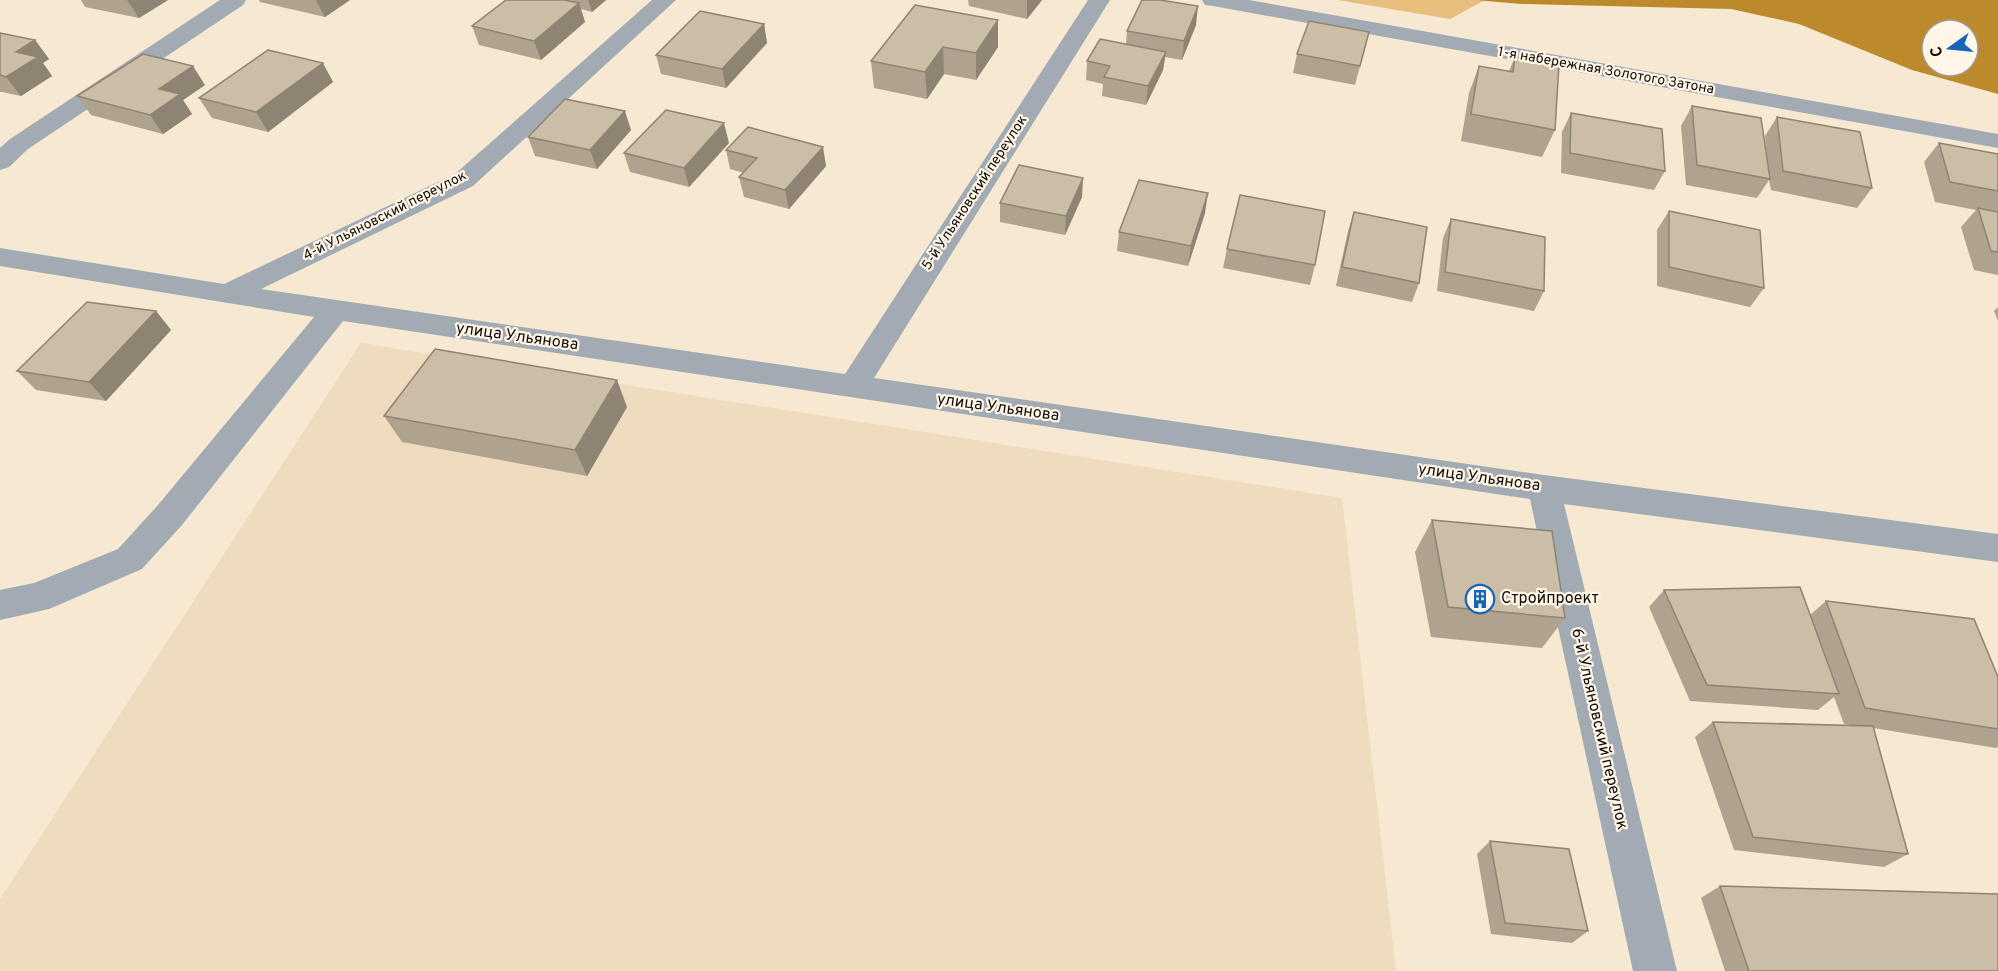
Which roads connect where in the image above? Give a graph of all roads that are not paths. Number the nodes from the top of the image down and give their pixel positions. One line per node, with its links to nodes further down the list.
1 (235, 0): 6 (street)
2 (665, 0): 8 (street, 4-й Ульяновский переулок)
3 (1099, 0): 10 (street, 5-й Ульяновский переулок)
4 (1214, 0): 5 (street, 1-я набережная Золотого Затона)
5 (1998, 141)
6 (0, 162)
7 (0, 257): 8 (street, улица Ульянова)
8 (227, 294): 9 (street, улица Ульянова)
9 (336, 310): 10 (street, улица Ульянова); 13 (street)
10 (852, 387): 11 (street, улица Ульянова)
11 (1544, 488): 12 (street, улица Ульянова); 14 (street, 6-й Ульяновский переулок)
12 (1998, 548)
13 (0, 605)
14 (1655, 971)

